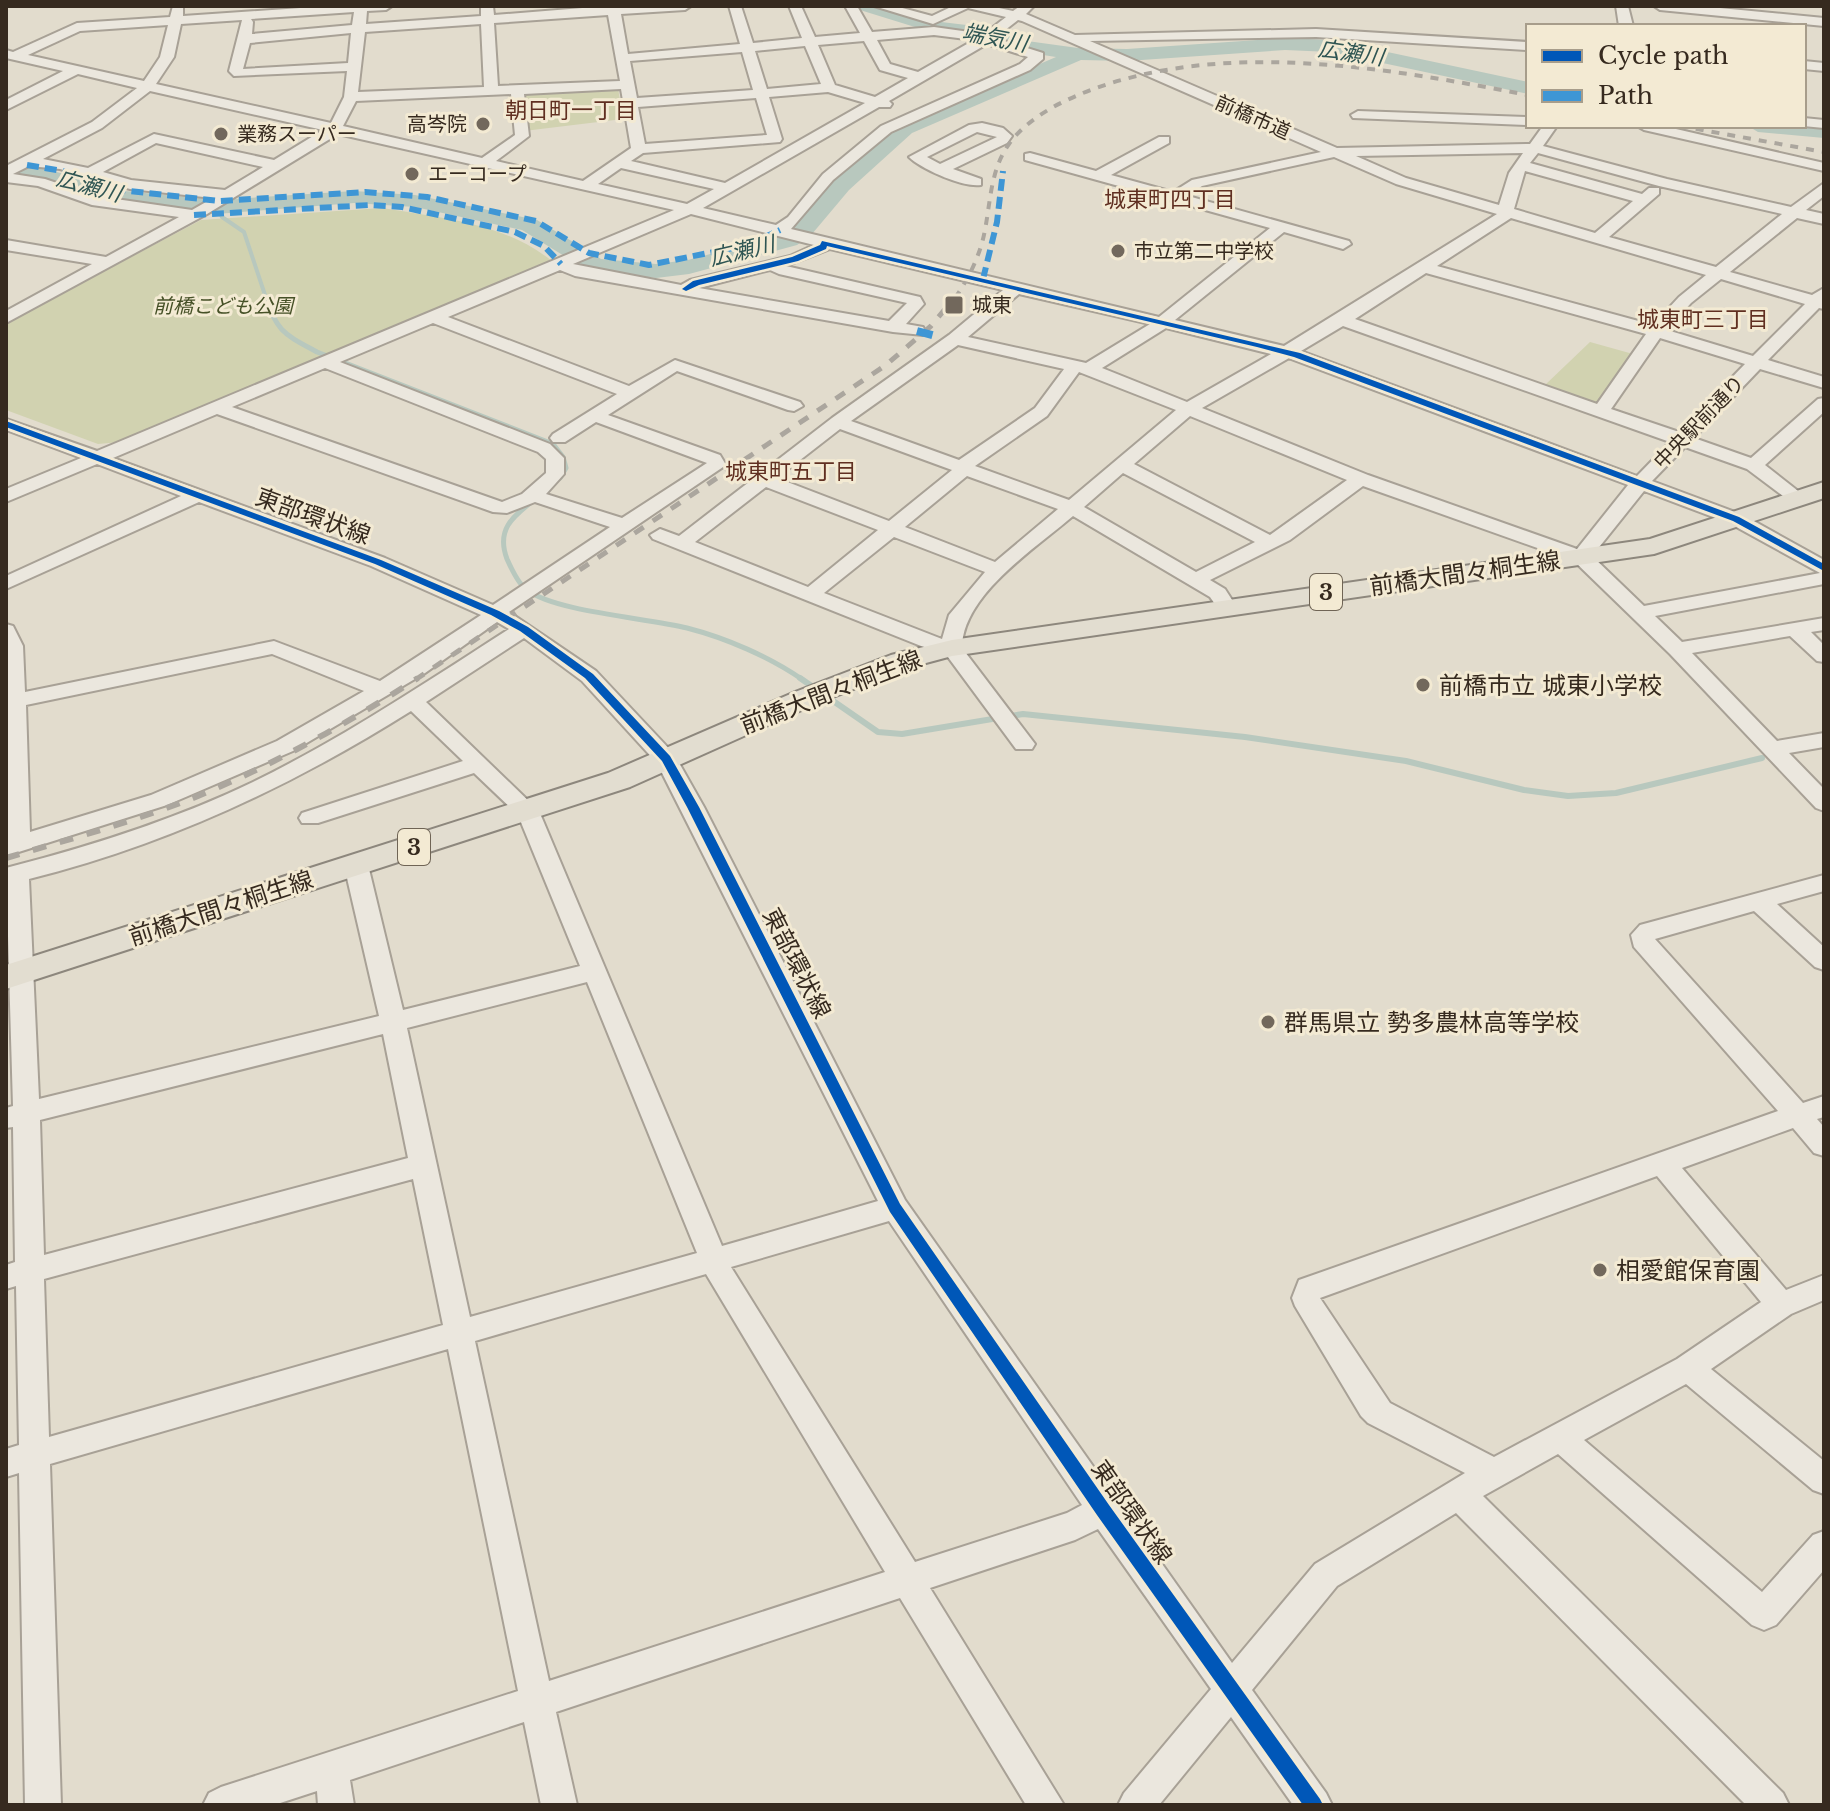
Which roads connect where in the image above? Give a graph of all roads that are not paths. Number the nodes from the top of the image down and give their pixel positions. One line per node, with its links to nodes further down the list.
1 (386, 6): 10 (street)
2 (685, 6): 11 (street)
3 (735, 6): 28 (street)
4 (795, 6): 26 (street)
5 (851, 6): 22 (street)
6 (880, 6): 7 (street)
7 (963, 6)
8 (973, 6): 13 (street, 前橋市道)
9 (1660, 6): 18 (street)
10 (361, 7): 12 (street); 21 (street)
11 (613, 8): 15 (street); 30 (street)
12 (295, 9): 17 (street)
13 (1022, 11): 23 (street, 前橋市道); 25 (street)
14 (177, 13): 17 (street); 20 (street); 35 (street)
15 (488, 13): 21 (street); 38 (street)
16 (83, 14): 20 (street)
17 (248, 16): 24 (street)
18 (1747, 20): 19 (street)
19 (1824, 22)
20 (77, 27): 29 (street)
21 (360, 28): 24 (street); 31 (street)
22 (868, 36): 25 (street); 26 (street); 33 (street)
23 (1069, 37): 27 (street); 57 (street, 前橋市道)
24 (246, 39): 31 (street)
25 (986, 39): 33 (street); 46 (street)
26 (811, 41): 28 (street); 36 (street)
27 (1526, 46)
28 (748, 47): 30 (street); 40 (street)
29 (10, 55): 32 (street)
30 (623, 58): 34 (street)
31 (355, 67): 42 (street)
32 (76, 70): 35 (street); 41 (street)
33 (919, 77): 43 (street)
34 (627, 85): 37 (street); 44 (street)
35 (148, 86): 51 (street); 64 (street)
36 (829, 88): 40 (street); 43 (street)
37 (517, 90): 38 (street); 59 (street)
38 (491, 91): 42 (street)
39 (6, 93): 41 (street)
40 (763, 93): 44 (street); 52 (street)
41 (28, 94): 45 (street)
42 (351, 97): 51 (street)
43 (878, 102): 46 (street); 54 (street)
44 (630, 103): 56 (street)
45 (6, 106)
46 (915, 113): 81 (street)
47 (1358, 115): 48 (street)
48 (1526, 121)
49 (1549, 128): 55 (street)
50 (1653, 128): 63 (street)
51 (335, 129): 59 (street); 61 (street)
52 (775, 139): 54 (street); 56 (street)
53 (1164, 140): 67 (street)
54 (803, 146): 71 (street)
55 (1535, 148): 57 (street); 62 (street); 69 (street)
56 (639, 149): 60 (street)
57 (1335, 152): 73 (street); 78 (street, 前橋市道)
58 (1030, 157): 67 (street)
59 (484, 163): 70 (street)
60 (620, 163): 70 (street); 71 (street)
61 (275, 165): 66 (street); 75 (street)
62 (1520, 165): 74 (street); 78 (street)
63 (1824, 167)
64 (12, 168): 66 (street); 75 (street)
65 (942, 169): 65 (street); 68 (street)
66 (90, 173): 75 (street)
67 (1099, 175): 73 (street)
68 (976, 182)
69 (1664, 183): 74 (street); 77 (street)
70 (585, 186): 76 (street)
71 (728, 188): 76 (street)
72 (1824, 188): 77 (street)
73 (1176, 197): 80 (street)
74 (1644, 199): 82 (street)
75 (210, 206): 86 (street)
76 (690, 209): 81 (street); 87 (street)
77 (1796, 211): 79 (street); 90 (street)
78 (1508, 213): 82 (street, 前橋市道); 89 (street)
79 (1824, 219)
80 (1281, 227): 84 (street); 97 (street)
81 (783, 231): 83 (street)
82 (1597, 239): 90 (street, 前橋市道)
83 (818, 240): 88 (street); 91 (street)
84 (1343, 244)
85 (6, 245): 86 (street)
86 (107, 262): 94 (street)
87 (564, 263): 92 (street); 95 (street)
88 (773, 264): 92 (street); 98 (street)
89 (1423, 267): 96 (street); 100 (street)
90 (1717, 273): 93 (street, 前橋市道); 100 (street)
91 (1018, 286): 97 (street); 101 (street)
92 (686, 289): 98 (street)
93 (1821, 300): 104 (street, 中央駅前通り)
94 (10, 313)
95 (433, 317): 103 (street); 107 (street)
96 (1342, 320): 102 (street); 112 (street)
97 (1163, 322): 102 (street); 105 (street)
98 (893, 327): 99 (street)
99 (917, 331)
100 (1657, 331): 104 (street); 112 (street)
101 (955, 339): 105 (street); 114 (street)
102 (1287, 352): 111 (street); 124 (street)
103 (331, 359): 110 (street); 128 (street)
104 (1756, 362): 106 (street); 117 (street, 中央駅前通り)
105 (1082, 367): 111 (street); 121 (street)
106 (1824, 383)
107 (629, 392): 109 (street); 113 (street)
108 (1824, 403): 120 (street)
109 (794, 406)
110 (214, 407): 118 (street); 128 (street)
111 (1188, 409): 119 (street); 122 (street)
112 (1600, 412): 117 (street)
113 (595, 416): 116 (street); 131 (street)
114 (838, 422): 121 (street); 123 (street)
115 (6, 424): 118 (street, 東部環状線)
116 (559, 438)
117 (1681, 440): 120 (street); 124 (street, 中央駅前通り)
118 (94, 457): 126 (street); 127 (street, 東部環状線)
119 (1122, 465): 129 (street); 135 (street)
120 (1754, 465): 125 (street)
121 (962, 468): 129 (street); 132 (street)
122 (1361, 479): 135 (street); 136 (street)
123 (765, 480): 132 (street); 134 (street)
124 (1640, 483): 130 (street); 136 (street, 中央駅前通り)
125 (1811, 494): 130 (main road, 前橋大間々桐生線 / 3)
126 (6, 496)
127 (196, 496): 141 (street); 143 (street, 東部環状線)
128 (538, 497): 131 (street)
129 (1073, 508): 138 (street); 140 (street)
130 (1736, 519): 136 (main road, 前橋大間々桐生線 / 3); 137 (street)
131 (627, 526): 143 (street)
132 (892, 529): 138 (street); 142 (street)
133 (660, 535): 134 (street)
134 (683, 542): 142 (street)
135 (1271, 543): 140 (street)
136 (1581, 557): 144 (main road, 前橋大間々桐生線 / 3); 145 (street)
137 (1824, 568)
138 (998, 570): 150 (street)
139 (1824, 578): 145 (street)
140 (1195, 580): 144 (street)
141 (6, 583)
142 (811, 594): 150 (street)
143 (505, 605): 147 (street, 東部環状線); 154 (street)
144 (1226, 606): 150 (main road, 前橋大間々桐生線 / 3)
145 (1639, 613): 151 (street)
146 (1824, 624): 148 (street)
147 (524, 629): 156 (street); 160 (street, 東部環状線)
148 (1795, 629): 151 (street); 152 (street)
149 (6, 630): 153 (street)
150 (952, 648): 158 (street); 160 (main road, 前橋大間々桐生線 / 3)
151 (1677, 649): 159 (street)
152 (1824, 656)
153 (9, 662): 155 (street)
154 (382, 690): 155 (street); 165 (street)
155 (14, 701): 165 (street)
156 (413, 701): 161 (street); 165 (street)
157 (1824, 740): 159 (street)
158 (1024, 744)
159 (1773, 749): 162 (street)
160 (666, 759): 163 (main road, 前橋大間々桐生線 / 3); 179 (street, 東部環状線)
161 (480, 763): 163 (street); 164 (street)
162 (1824, 803)
163 (528, 811): 166 (main road, 前橋大間々桐生線 / 3); 170 (street)
164 (310, 818)
165 (12, 860): 171 (street)
166 (356, 865): 171 (main road, 前橋大間々桐生線 / 3); 172 (street)
167 (1824, 883): 168 (street)
168 (1759, 901): 169 (street); 175 (street)
169 (1824, 961)
170 (596, 971): 172 (street); 180 (street)
171 (14, 974): 174 (street)
172 (393, 1022): 174 (street); 178 (street)
173 (1824, 1106): 175 (street)
174 (15, 1115): 181 (street)
175 (1796, 1116): 176 (street); 177 (street)
176 (1824, 1145)
177 (1662, 1163): 183 (street); 188 (street)
178 (423, 1165): 181 (street); 184 (street)
179 (895, 1208): 180 (street); 191 (street, 東部環状線)
180 (715, 1262): 184 (street); 193 (street)
181 (18, 1274): 187 (street)
182 (1824, 1287): 183 (street)
183 (1781, 1305): 185 (street)
184 (460, 1335): 187 (street); 195 (street)
185 (1688, 1368): 186 (street); 189 (street)
186 (1563, 1438): 188 (street); 192 (street)
187 (20, 1459): 197 (street)
188 (1492, 1474): 190 (street)
189 (1824, 1480)
190 (1459, 1494): 194 (street); 204 (street)
191 (1103, 1510): 193 (street); 194 (street, 東部環状線)
192 (1824, 1546)
193 (910, 1579): 195 (street); 201 (street)
194 (1231, 1689): 202 (street); 203 (street, 東部環状線)
195 (537, 1701): 196 (street); 200 (street)
196 (331, 1768): 198 (street); 199 (street)
197 (43, 1805)
198 (221, 1805)
199 (336, 1805)
200 (559, 1805)
201 (1046, 1805)
202 (1136, 1805)
203 (1314, 1805)
204 (1771, 1805)

